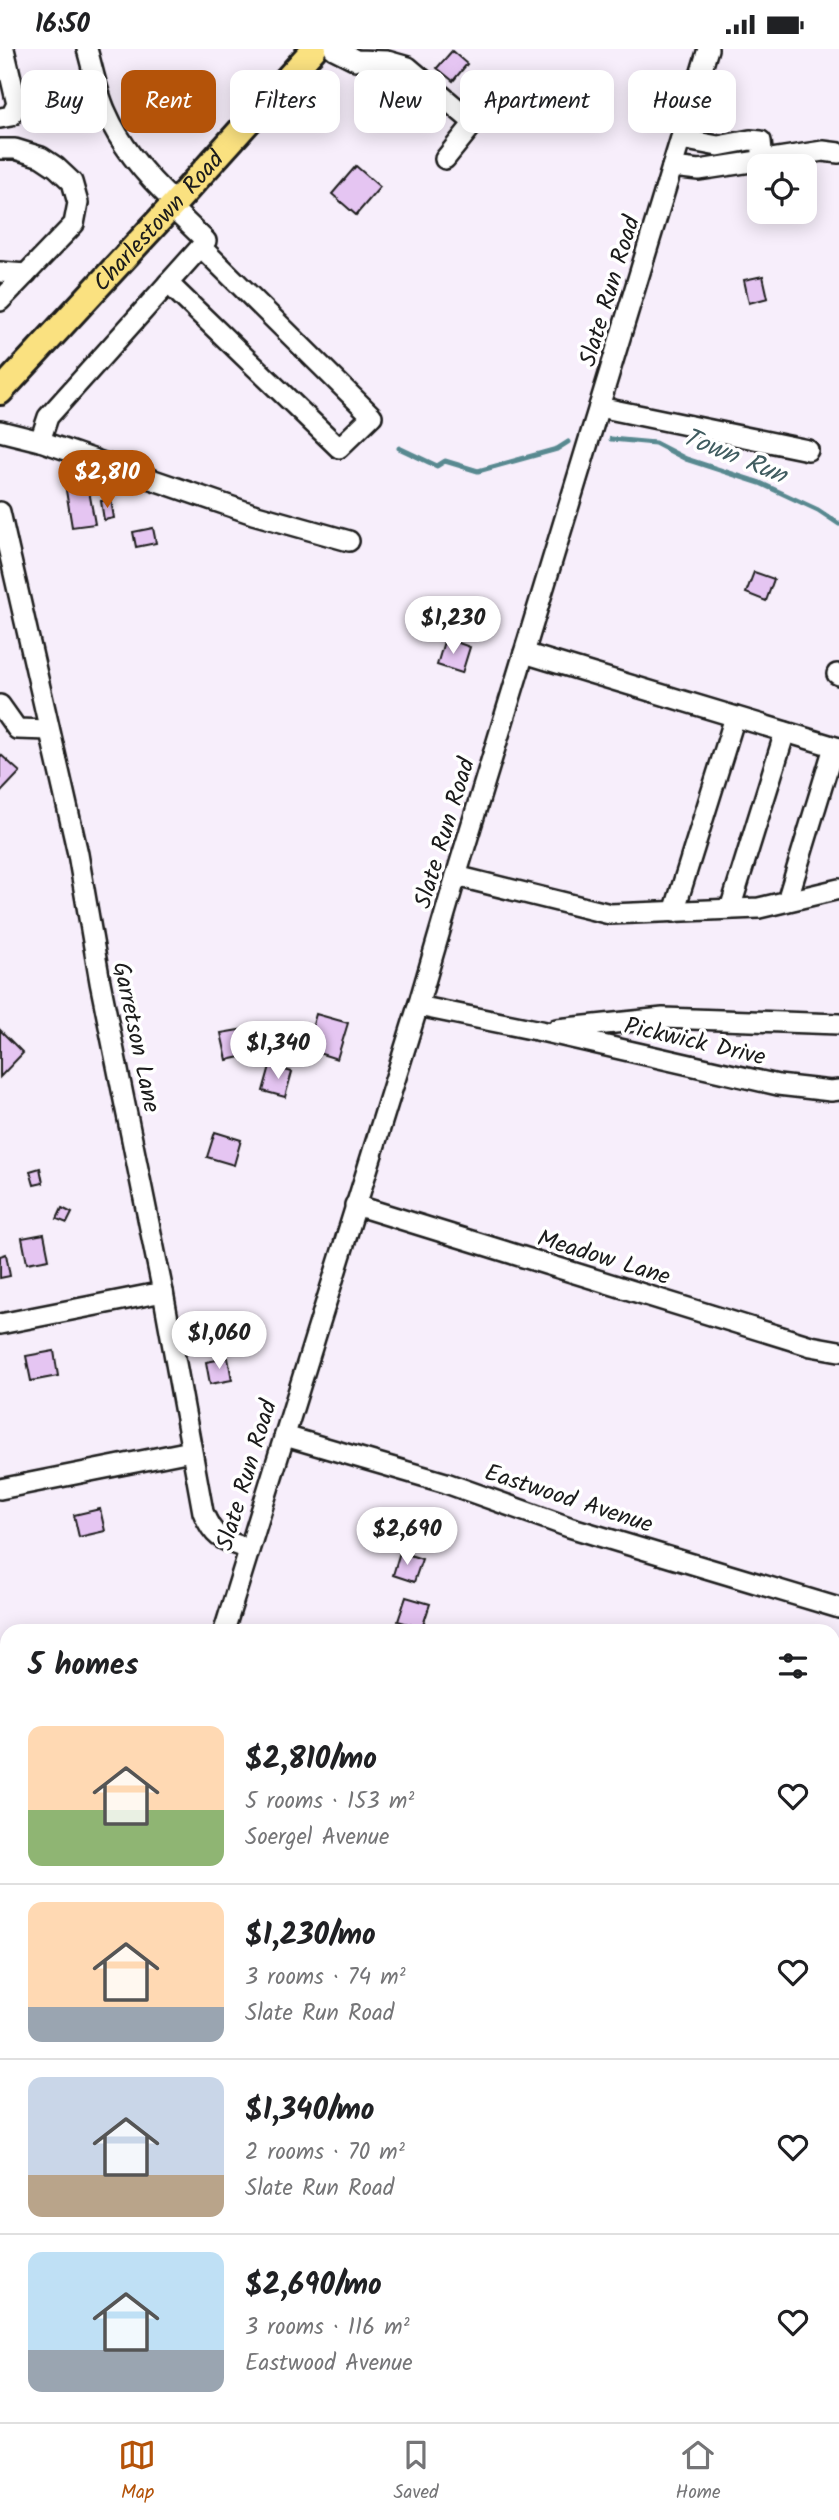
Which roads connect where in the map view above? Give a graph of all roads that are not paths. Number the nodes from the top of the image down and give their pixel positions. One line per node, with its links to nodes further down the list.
1 (4, 49): 6 (street)
2 (87, 49): 15 (street)
3 (314, 49): 15 (main road, Charlestown Road)
4 (334, 49): 12 (street)
5 (708, 49): 7 (street, Slate Run Road)
6 (0, 118)
7 (681, 139): 10 (street); 14 (street, Slate Run Road)
8 (0, 149): 18 (street)
9 (839, 153): 11 (street)
10 (762, 154)
11 (805, 154)
12 (445, 159)
13 (747, 163): 14 (street)
14 (672, 167): 22 (street, Slate Run Road)
15 (173, 206): 16 (street); 21 (main road, Charlestown Road)
16 (201, 247): 19 (street); 19 (street)
17 (0, 272): 18 (street)
18 (26, 274): 20 (street)
19 (168, 283): 24 (street)
20 (0, 301)
21 (0, 392)
22 (599, 407): 25 (street); 28 (street, Slate Run Road)
23 (0, 431): 24 (street)
24 (40, 441): 27 (street)
25 (808, 450)
26 (0, 512): 31 (street, Garretson Lane)
27 (349, 541)
28 (524, 653): 30 (street); 34 (street, Slate Run Road)
29 (0, 705): 31 (street)
30 (735, 717): 32 (street); 38 (street)
31 (49, 730): 44 (street, Garretson Lane)
32 (785, 731): 33 (street); 37 (street)
33 (837, 747): 36 (street)
34 (456, 876): 38 (street); 39 (street, Slate Run Road)
35 (839, 889): 36 (street)
36 (787, 901): 37 (street)
37 (730, 909): 38 (street)
38 (674, 912)
39 (418, 1006): 41 (street, Pickwick Drive); 43 (street, Slate Run Road)
40 (839, 1024): 41 (street, Pickwick Drive)
41 (541, 1031): 42 (street, Pickwick Drive)
42 (839, 1090)
43 (355, 1205): 46 (street, Meadow Lane); 47 (street, Slate Run Road)
44 (163, 1292): 45 (street); 48 (street, Garretson Lane)
45 (0, 1324)
46 (839, 1351)
47 (285, 1436): 50 (street, Slate Run Road); 51 (street, Eastwood Avenue)
48 (191, 1451): 49 (street); 50 (street, Garretson Lane)
49 (0, 1489)
50 (249, 1549): 52 (street, Slate Run Road)
51 (839, 1608)
52 (226, 1624)

